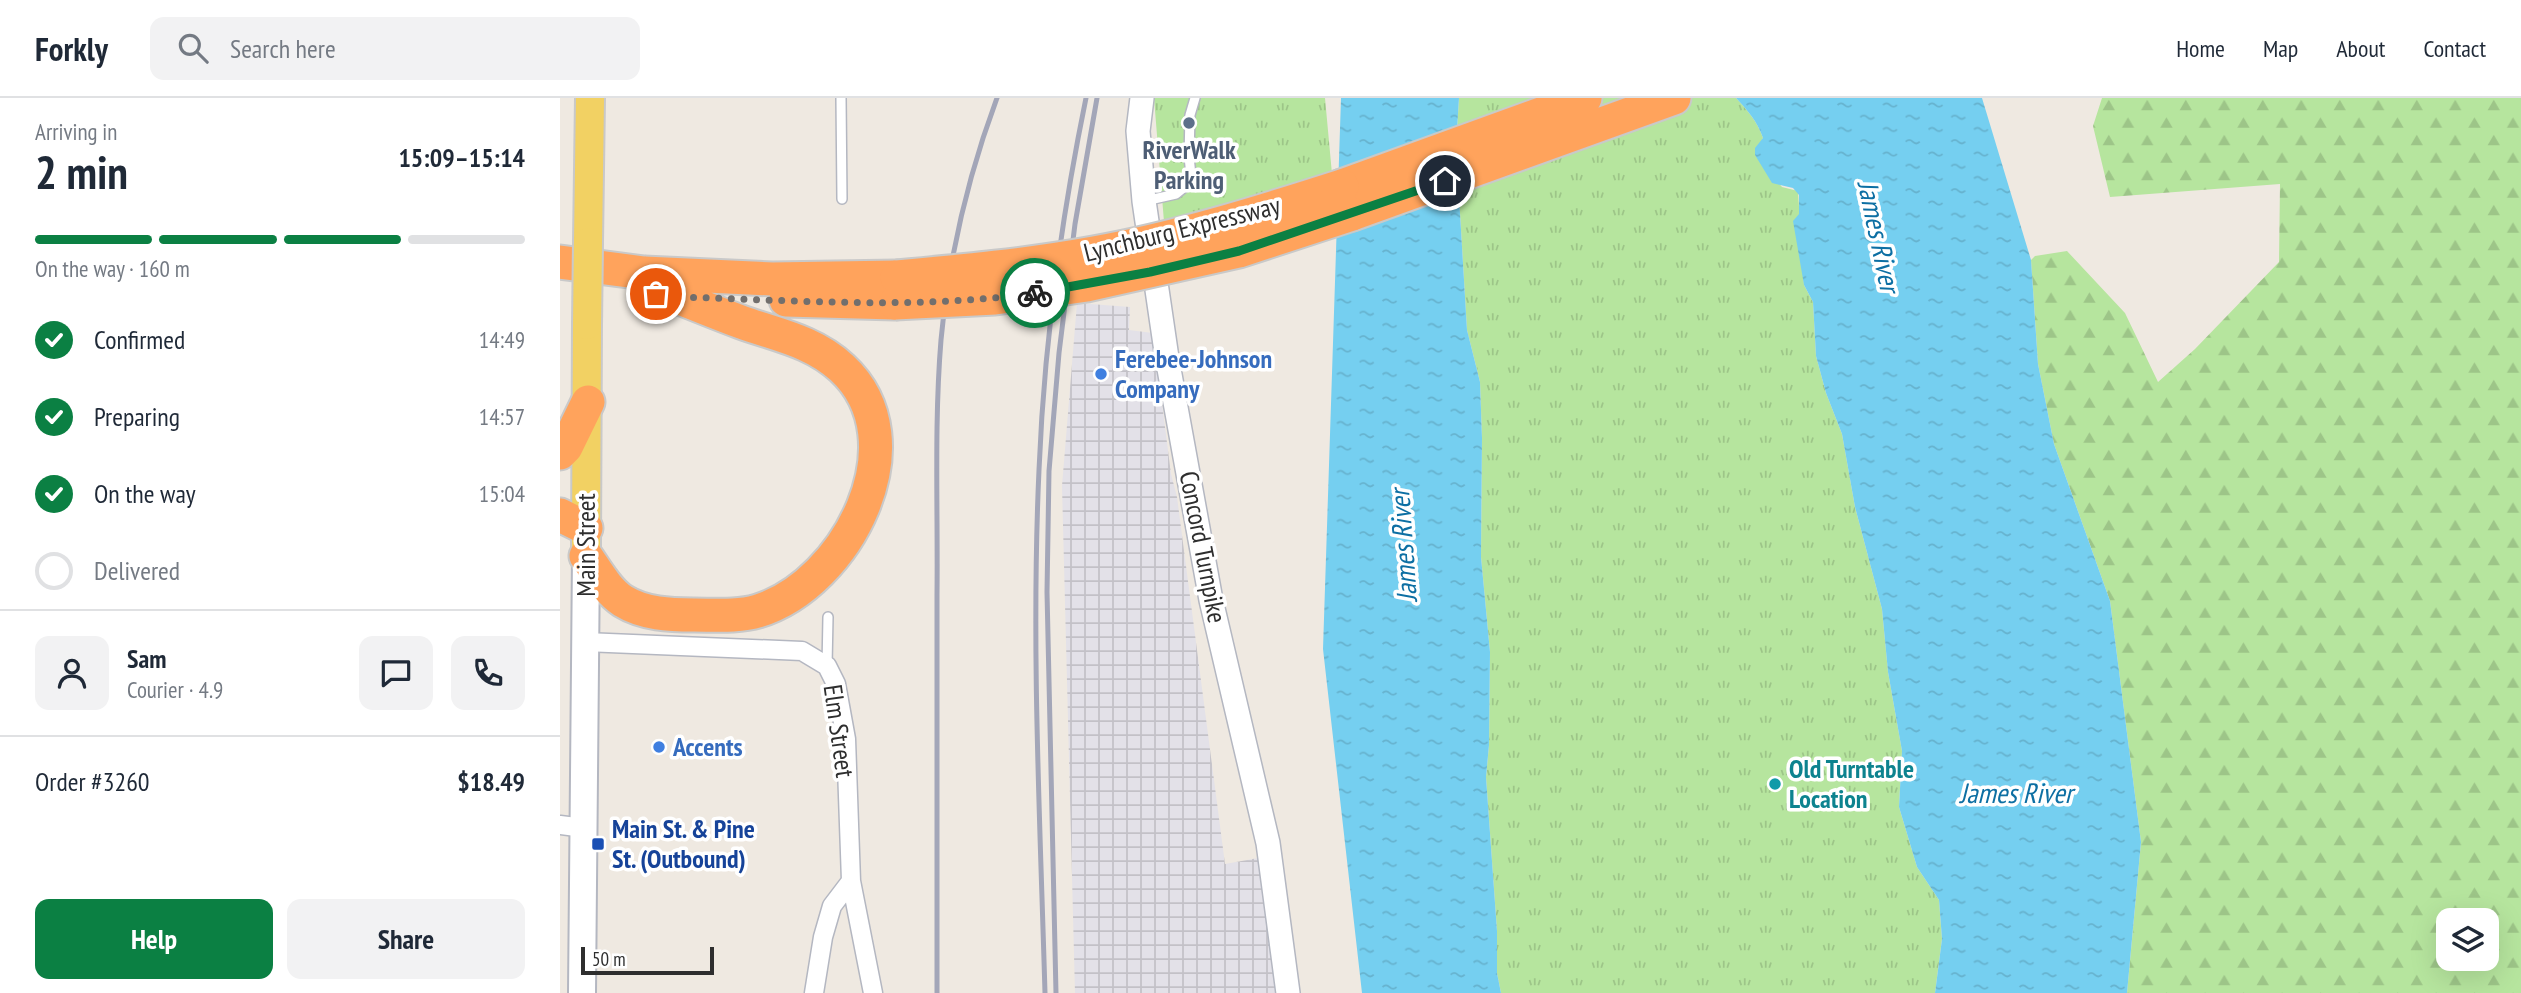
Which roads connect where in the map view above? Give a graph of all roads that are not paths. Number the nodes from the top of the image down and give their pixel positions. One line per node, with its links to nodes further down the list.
1 (590, 98): 14 (main road, Main Street, bridge)
2 (841, 98): 7 (lane)
3 (1142, 98): 9 (street, Concord Turnpike)
4 (1195, 98): 9 (lane)
5 (1586, 98): 8 (highway)
6 (1674, 98): 8 (highway)
7 (842, 199)
8 (1347, 200): 12 (highway, Lynchburg Expressway, bridge)
9 (1144, 201): 25 (street, Concord Turnpike)
10 (560, 262): 12 (highway, Lynchburg Expressway)
11 (560, 283): 13 (highway, Lynchburg Expressway)
12 (896, 290): 13 (highway, Lynchburg Expressway)
13 (677, 297): 16 (highway)
14 (588, 402): 15 (highway); 16 (main road, Main Street)
15 (560, 453)
16 (575, 525): 18 (main road, Main Street)
17 (828, 617): 19 (lane)
18 (585, 642): 19 (street, Elm Street); 20 (main road, Main Street)
19 (827, 666): 21 (street, Elm Street)
20 (572, 826): 22 (main road, Main Street)
21 (851, 881): 23 (street); 24 (street, Elm Street)
22 (582, 993)
23 (814, 993)
24 (873, 993)
25 (1288, 993)

